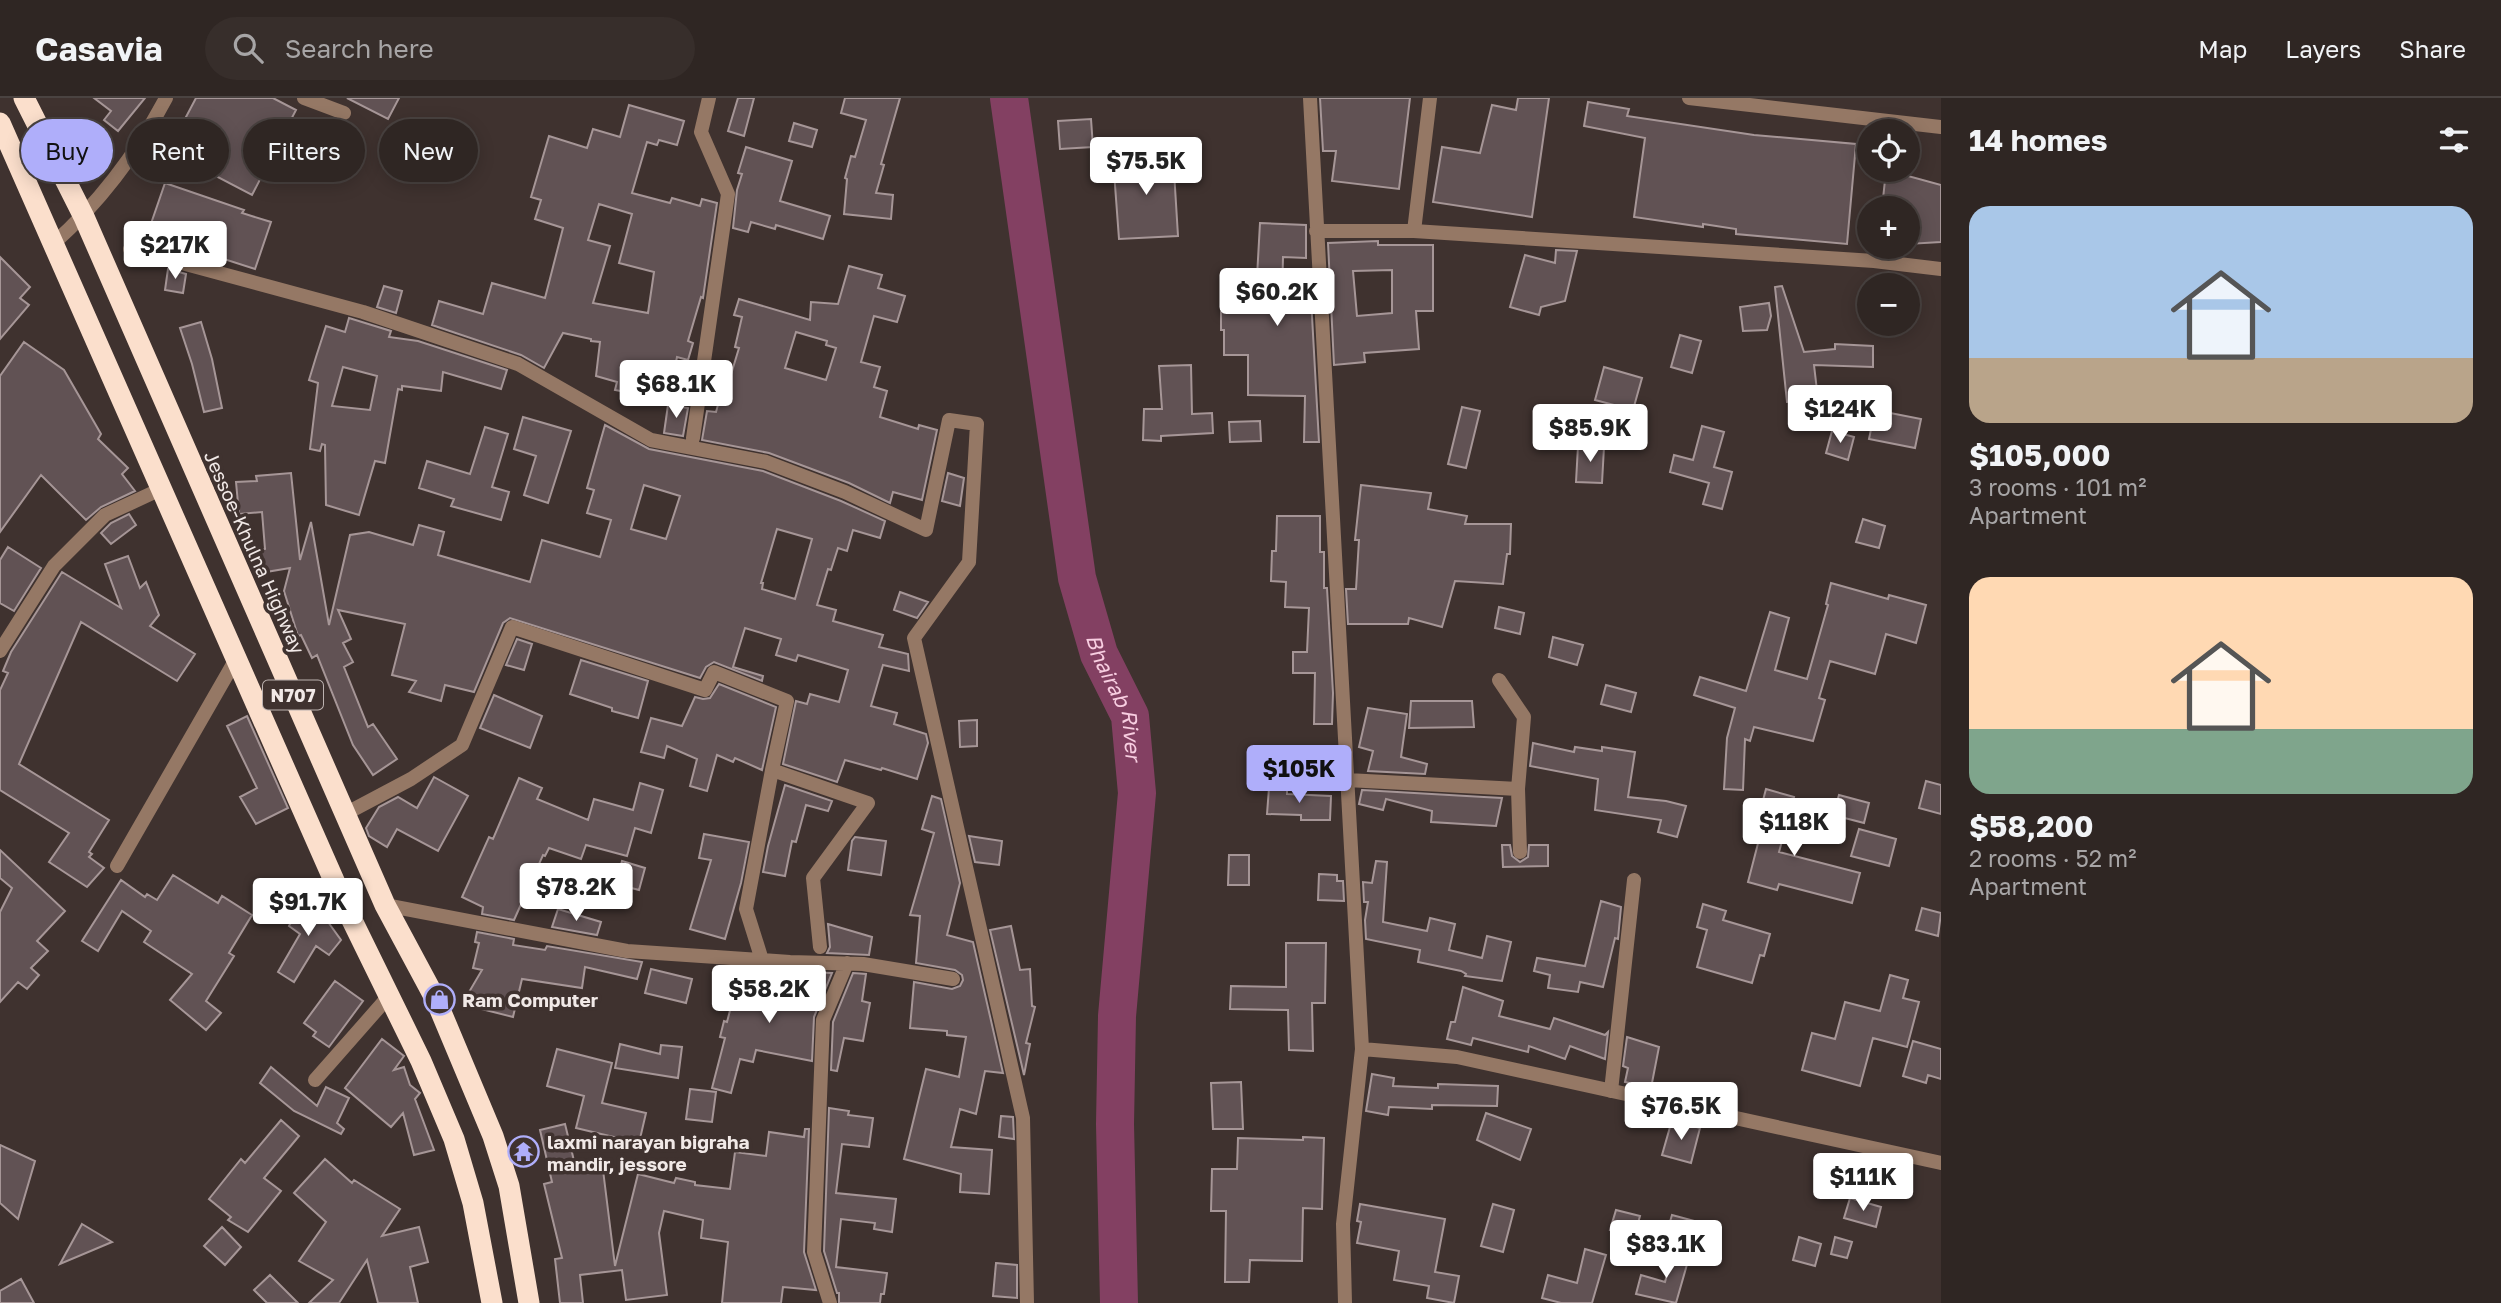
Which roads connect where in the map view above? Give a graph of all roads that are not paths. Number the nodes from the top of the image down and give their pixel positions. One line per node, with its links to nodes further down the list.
1 (24, 98): 11 (highway, Jessoe-Khulna Highway / N707)
2 (166, 98): 11 (street)
3 (304, 98): 8 (street)
4 (709, 98): 17 (street)
5 (1310, 98): 12 (street)
6 (1430, 98): 13 (street)
7 (1689, 98): 10 (street)
8 (344, 113)
9 (0, 123): 14 (highway, N707)
10 (1941, 127)
11 (83, 217): 14 (street); 25 (highway, Jessoe-Khulna Highway / N707)
12 (1316, 231): 13 (street); 23 (street)
13 (1414, 231): 16 (street)
14 (52, 244): 18 (highway, N707)
15 (130, 249): 42 (street)
16 (1941, 269)
17 (693, 438)
18 (161, 489): 19 (street); 20 (highway, N707)
19 (0, 651)
20 (236, 659): 27 (street); 34 (highway, N707)
21 (1499, 680): 24 (street)
22 (772, 770): 25 (street); 30 (street); 31 (street)
23 (1347, 780): 24 (street); 35 (street)
24 (1518, 789): 26 (street)
25 (345, 814): 29 (highway, Jessoe-Khulna Highway / N707)
26 (1520, 852)
27 (117, 866)
28 (1634, 880): 37 (street)
29 (385, 905): 31 (street); 40 (highway, Jessoe-Khulna Highway / N707)
30 (820, 947)
31 (762, 960): 32 (street)
32 (847, 963): 33 (street); 41 (street)
33 (953, 979)
34 (389, 996): 36 (street); 39 (highway, N707)
35 (1362, 1049): 37 (street); 43 (street)
36 (315, 1080)
37 (1612, 1091): 38 (street)
38 (1941, 1163)
39 (492, 1303)
40 (528, 1303)
41 (830, 1303)
42 (1027, 1303)
43 (1345, 1303)

